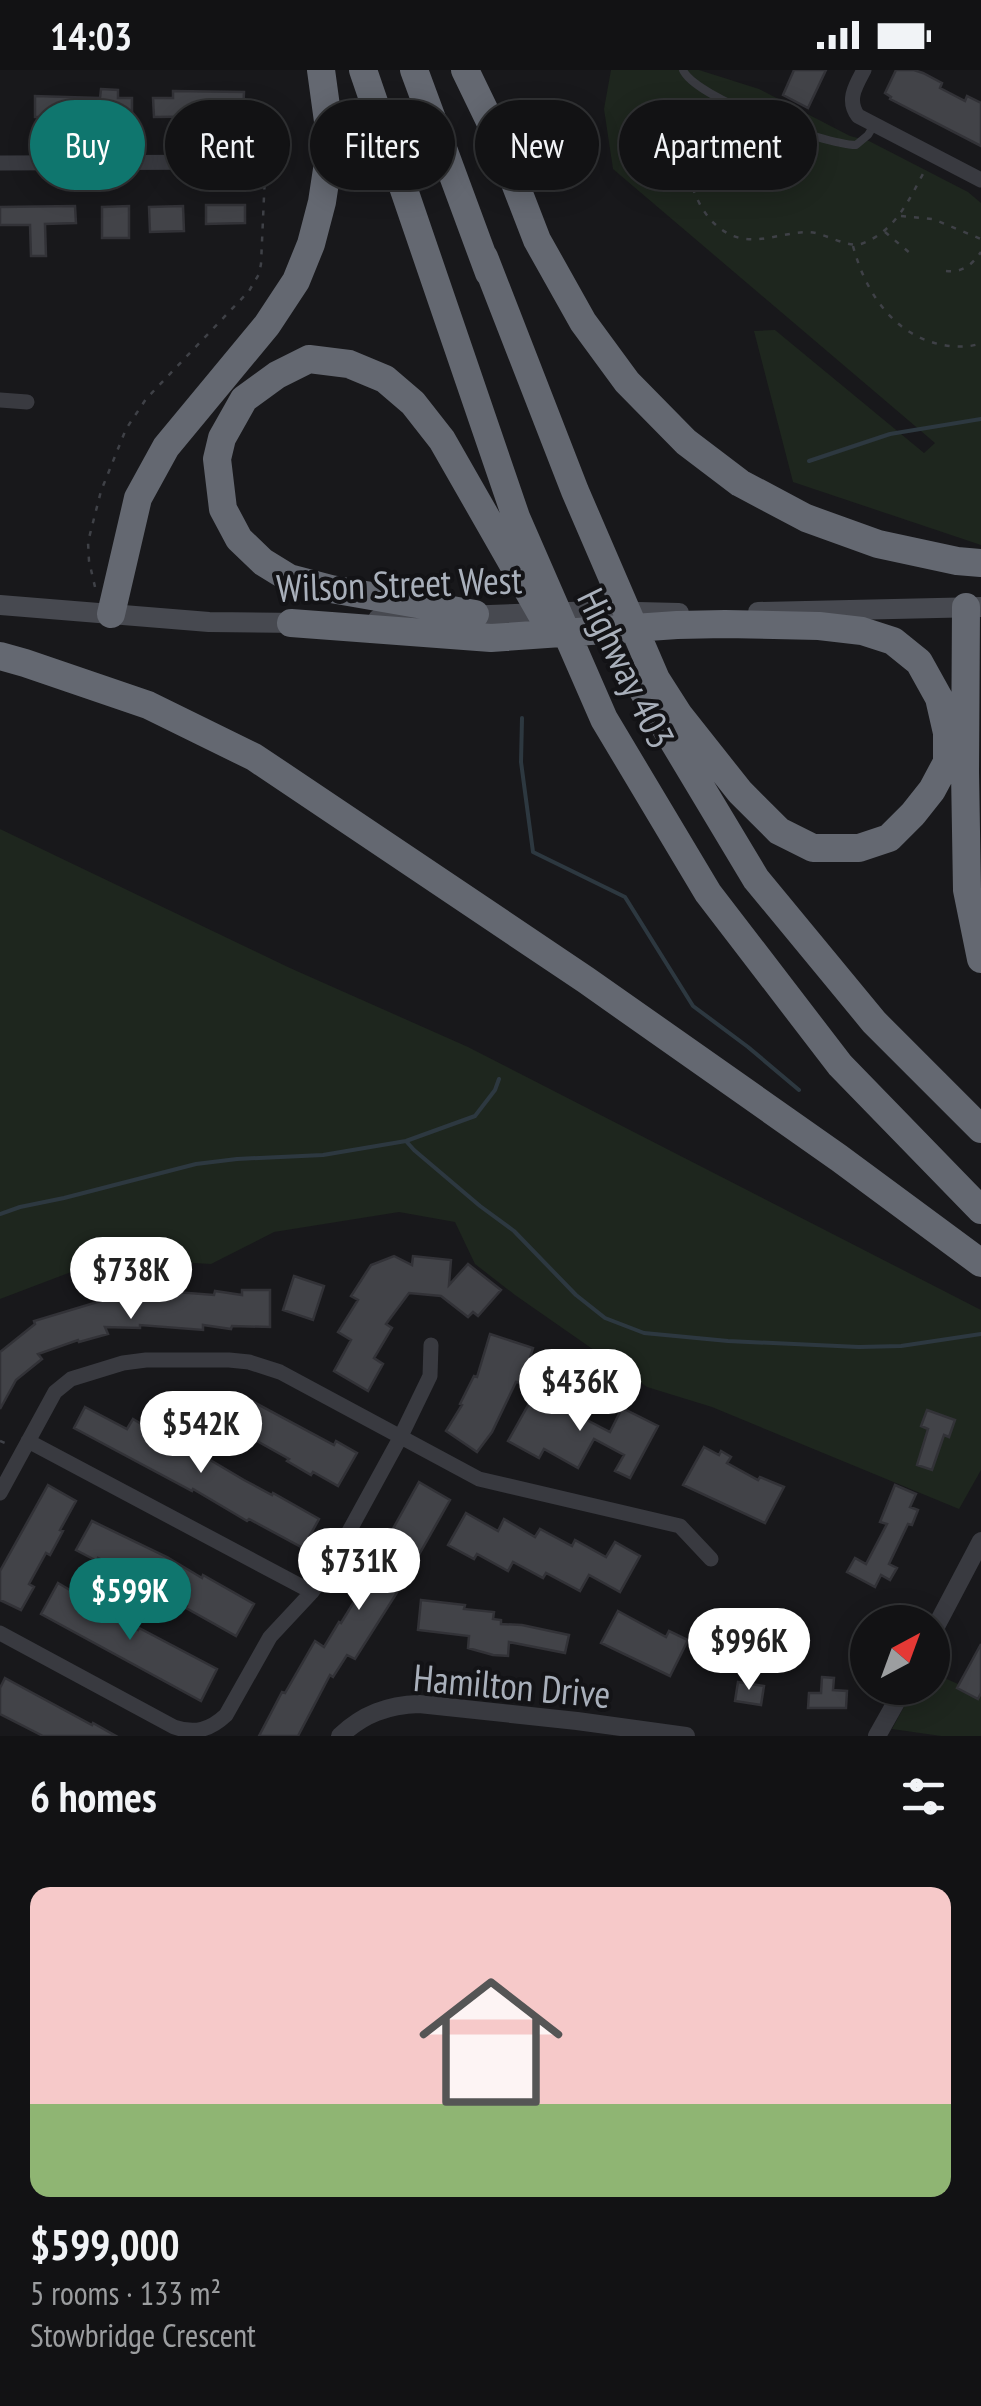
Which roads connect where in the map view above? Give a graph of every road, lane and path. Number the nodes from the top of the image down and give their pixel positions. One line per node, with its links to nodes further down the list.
1 (321, 70): 28 (highway)
2 (363, 70): 33 (highway, Highway 403)
3 (414, 70): 20 (highway, Highway 403)
4 (466, 70): 25 (highway)
5 (684, 70): 7 (lane)
6 (864, 70): 8 (street)
7 (706, 90): 8 (lane); 17 (path)
8 (874, 126): 12 (street)
9 (165, 162): 10 (street)
10 (0, 163)
11 (926, 168): 14 (path)
12 (981, 180)
13 (264, 190): 28 (path)
14 (900, 216): 15 (path); 16 (path)
15 (884, 230): 17 (path); 19 (path)
16 (981, 239)
17 (853, 245): 22 (path)
18 (981, 252): 21 (path)
19 (910, 254)
20 (484, 257): 30 (highway); 35 (highway, Highway 403)
21 (946, 270)
22 (981, 343)
23 (0, 400): 24 (street)
24 (27, 402)
25 (981, 563)
26 (0, 604): 28 (main road, Wilson Street West)
27 (974, 607): 30 (main road, Wilson Street West); 34 (highway)
28 (105, 614): 31 (main road, Wilson Street West)
29 (475, 614): 30 (main road, Wilson Street West); 31 (main road, Wilson Street West); 33 (highway)
30 (680, 619): 31 (highway)
31 (291, 623)
32 (0, 656): 37 (highway)
33 (604, 719): 36 (highway, Highway 403)
34 (981, 959)
35 (981, 1129)
36 (981, 1210)
37 (981, 1263)
38 (431, 1346): 39 (street)
39 (400, 1438): 41 (street); 45 (street); 46 (street)
40 (0, 1440): 42 (path)
41 (28, 1442): 43 (street); 46 (street)
42 (7, 1444)
43 (0, 1493)
44 (981, 1540): 47 (street)
45 (710, 1559)
46 (312, 1592): 48 (street)
47 (947, 1605)
48 (0, 1634)
49 (894, 1705): 52 (street)
50 (340, 1736): 51 (street, Hamilton Drive)
51 (686, 1736)
52 (877, 1736)

